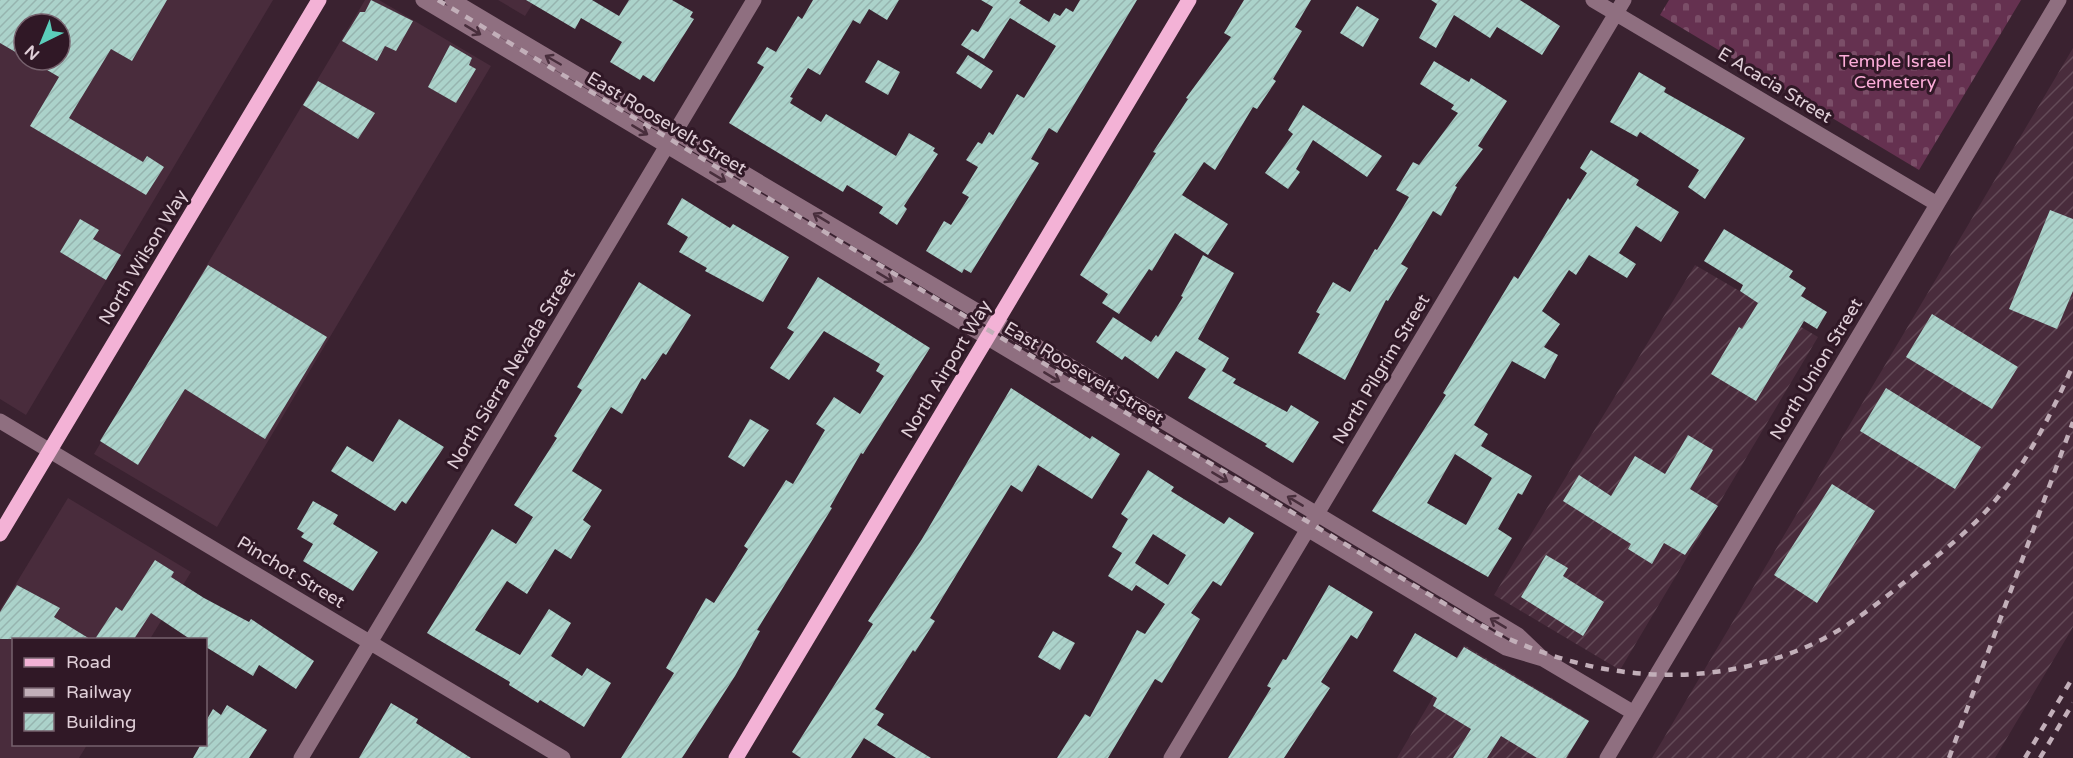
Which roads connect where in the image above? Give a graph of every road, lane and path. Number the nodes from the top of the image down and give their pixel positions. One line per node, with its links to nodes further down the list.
1 (319, 0): 16 (main road, North Wilson Way)
2 (423, 0): 11 (street, East Roosevelt Street, one-way to 11)
3 (452, 0): 10 (street, East Roosevelt Street, one-way to 3)
4 (754, 0): 10 (street, North Sierra Nevada Street)
5 (1189, 0): 13 (main road, North Airport Way)
6 (1593, 0): 9 (street, E Acacia Street)
7 (1624, 0): 9 (street, North Pilgrim Street)
8 (2059, 0): 12 (street, North Union Street)
9 (1615, 14): 12 (street, E Acacia Street); 17 (street, North Pilgrim Street)
10 (676, 132): 11 (street, North Sierra Nevada Street); 13 (street, East Roosevelt Street, one-way to 10)
11 (667, 147): 14 (street, East Roosevelt Street, one-way to 14); 20 (street, North Sierra Nevada Street)
12 (1937, 204): 22 (street, North Union Street)
13 (996, 322): 14 (main road, North Airport Way); 17 (street, East Roosevelt Street, one-way to 13)
14 (987, 338): 18 (street, East Roosevelt Street, one-way to 18); 25 (main road, North Airport Way)
15 (0, 421): 16 (street, Pinchot Street)
16 (50, 451): 19 (main road, North Wilson Way); 20 (street, Pinchot Street)
17 (1317, 514): 18 (street, North Pilgrim Street); 21 (street, East Roosevelt Street, one-way to 17)
18 (1308, 530): 21 (street, East Roosevelt Street); 26 (street, North Pilgrim Street)
19 (0, 534)
20 (370, 642): 23 (street, North Sierra Nevada Street); 24 (street, Pinchot Street)
21 (1543, 659): 22 (street, East Roosevelt Street)
22 (1634, 712): 27 (street, North Union Street)
23 (301, 758)
24 (562, 758)
25 (736, 758)
26 (1171, 758)
27 (1607, 758)

